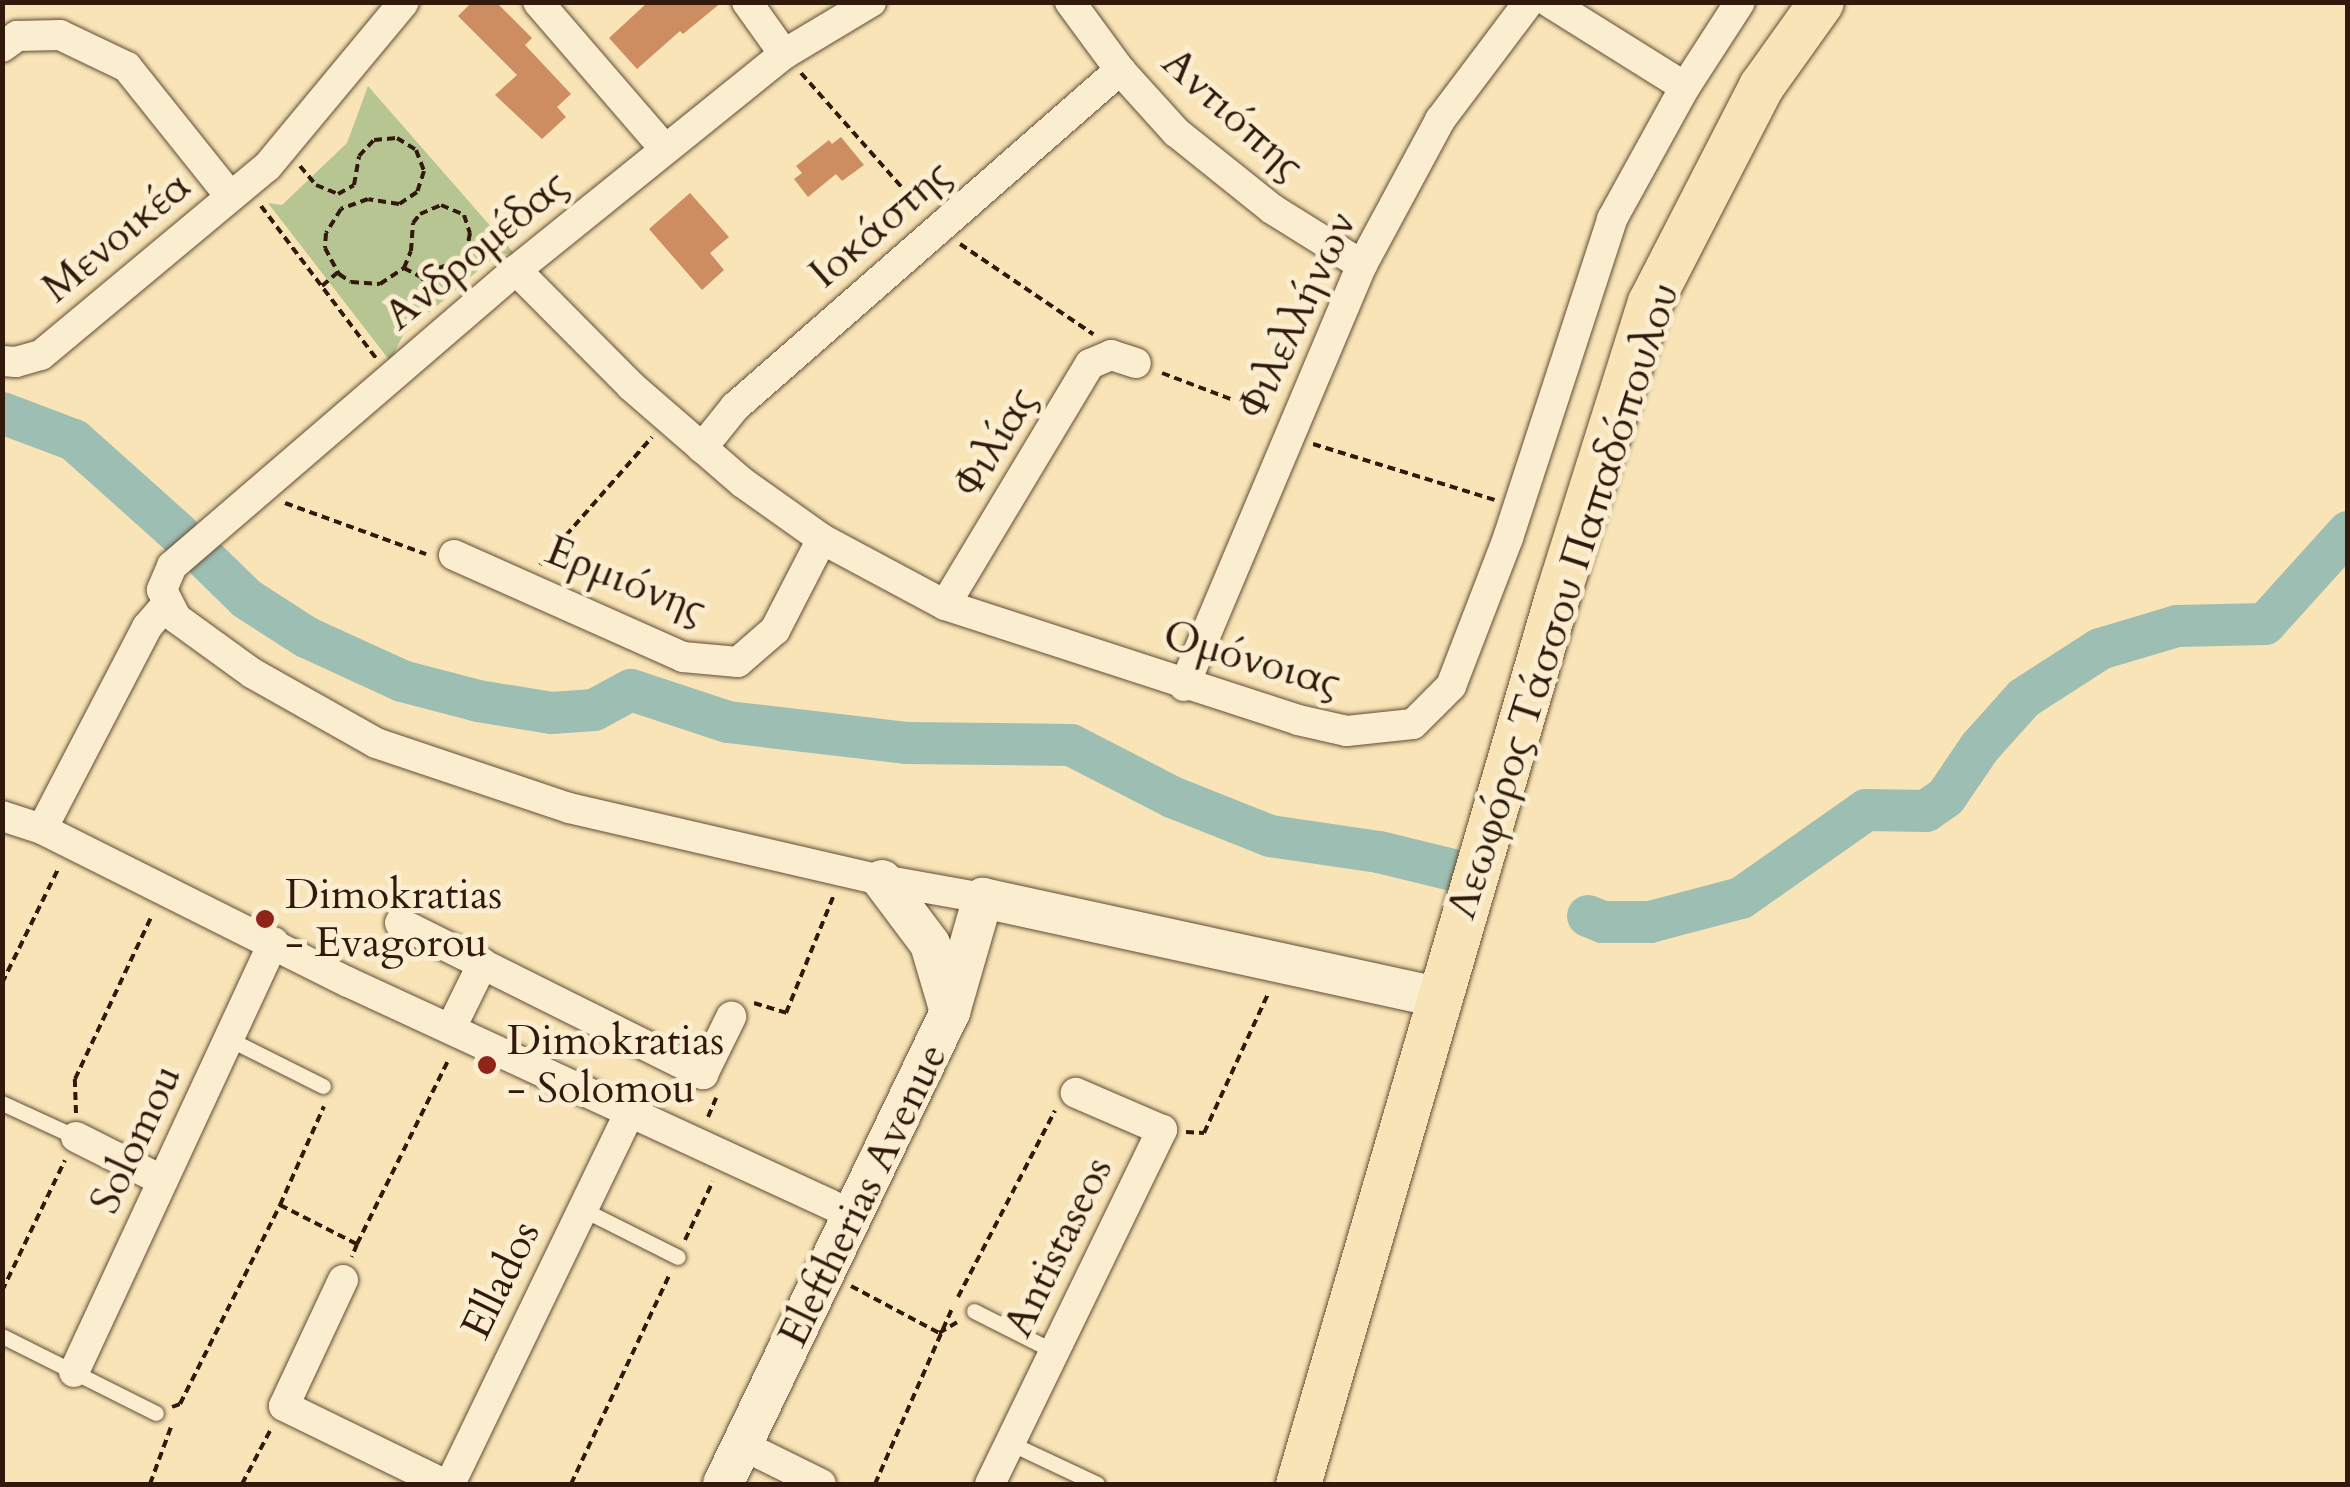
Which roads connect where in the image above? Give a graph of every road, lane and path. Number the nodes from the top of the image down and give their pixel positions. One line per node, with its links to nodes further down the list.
1 (404, 2): 14 (street, Μενοικέα)
2 (538, 2): 15 (street)
3 (747, 2): 11 (street)
4 (871, 2): 11 (street, Ανδρομέδας)
5 (1070, 2): 12 (street, Αντιόπης)
6 (1529, 2): 20 (street, Φιλελλήνων)
7 (1550, 2): 13 (street)
8 (1740, 2): 13 (street, Ομόνοιας)
9 (1821, 2): 52 (main road, Λεωφόρος Τάσσου Παπαδόπουλου)
10 (2, 47): 16 (street, Μενοικέα)
11 (784, 54): 15 (street, Ανδρομέδας); 19 (path)
12 (1120, 70): 19 (street, Ιοκάστης); 20 (street, Αντιόπης)
13 (1684, 87): 34 (street, Ομόνοιας)
14 (283, 147): 16 (street, Μενοικέα); 17 (path)
15 (664, 148): 22 (street, Ανδρομέδας)
16 (237, 191): 25 (path); 27 (street, Μενοικέα)
17 (345, 192): 18 (path); 18 (path)
18 (350, 204): 23 (path)
19 (938, 229): 28 (path); 32 (street, Ιοκάστης)
20 (1362, 265): 31 (street, Φιλελλήνων)
21 (404, 268): 23 (path); 24 (path); 24 (path)
22 (516, 270): 26 (street, Ανδρομέδας); 30 (street, Ομόνοιας)
23 (338, 272): 25 (path)
24 (422, 277): 26 (path)
25 (322, 286): 29 (path)
26 (441, 336): 29 (street, Ανδρομέδας)
27 (2, 360)
28 (1136, 363): 31 (path); 39 (street, Φιλίας)
29 (391, 378): 33 (street, Ανδρομέδας)
30 (669, 419): 32 (street, Ομόνοιας); 37 (path)
31 (1291, 430): 34 (path); 40 (street, Φιλελλήνων)
32 (702, 448): 35 (street, Ομόνοιας)
33 (257, 493): 36 (path); 38 (street, Ανδρομέδας)
34 (1518, 507): 40 (street, Ομόνοιας)
35 (822, 539): 37 (street, Ερμιόνης); 39 (street, Ομόνοιας)
36 (454, 555): 37 (street, Ερμιόνης)
37 (523, 584)
38 (164, 598): 42 (street, Ανδρομέδας); 44 (street)
39 (945, 604): 40 (street, Ομόνοιας)
40 (1184, 686)
41 (2, 816): 42 (street)
42 (42, 828): 43 (street)
43 (71, 843): 45 (street); 51 (path)
44 (863, 875): 46 (street); 53 (main road); 54 (path)
45 (164, 888): 48 (street); 63 (path)
46 (983, 898): 50 (main road); 53 (main road, Eleftherias Avenue)
47 (400, 923): 49 (street)
48 (274, 942): 55 (street); 56 (street, Solomou)
49 (483, 964): 55 (street); 57 (street)
50 (1281, 965): 52 (main road); 62 (path)
51 (2, 983)
52 (1438, 998): 94 (main road, Λεωφόρος Τάσσου Παπαδόπουλου)
53 (950, 1012): 69 (main road, Eleftherias Avenue)
54 (730, 1017): 57 (street)
55 (456, 1030): 61 (street); 70 (path)
56 (229, 1039): 58 (lane); 66 (street, Solomou)
57 (702, 1074): 64 (path)
58 (324, 1086): 67 (path)
59 (1076, 1093): 62 (street, Antistaseos); 76 (path)
60 (2, 1103): 63 (lane)
61 (629, 1113): 64 (street); 68 (street, Ellados)
62 (1162, 1130): 78 (street, Antistaseos)
63 (76, 1137): 66 (street); 74 (path)
64 (697, 1144): 65 (street)
65 (725, 1157): 69 (street); 71 (path)
66 (163, 1181): 79 (street, Solomou)
67 (280, 1205): 70 (path); 80 (path)
68 (582, 1209): 71 (lane); 87 (street, Ellados)
69 (853, 1216): 72 (main road, Eleftherias Avenue)
70 (356, 1244): 73 (path)
71 (678, 1257): 88 (path)
72 (825, 1272): 76 (path); 84 (main road, Eleftherias Avenue)
73 (343, 1280): 81 (street)
74 (2, 1291)
75 (974, 1312): 76 (path); 78 (lane)
76 (939, 1333): 91 (path)
77 (2, 1336): 79 (lane)
78 (1055, 1352): 83 (street, Antistaseos)
79 (74, 1372): 82 (lane)
80 (180, 1404): 82 (path); 85 (path)
81 (284, 1406): 86 (path); 87 (street, Ellados)
82 (156, 1413)
83 (1010, 1443): 92 (street, Antistaseos); 93 (lane)
84 (742, 1445): 89 (main road, Eleftherias Avenue); 90 (street)
85 (150, 1484)
86 (242, 1484)
87 (447, 1484)
88 (571, 1484)
89 (723, 1484)
90 (821, 1484)
91 (875, 1484)
92 (990, 1484)
93 (1097, 1484)
94 (1298, 1484)

